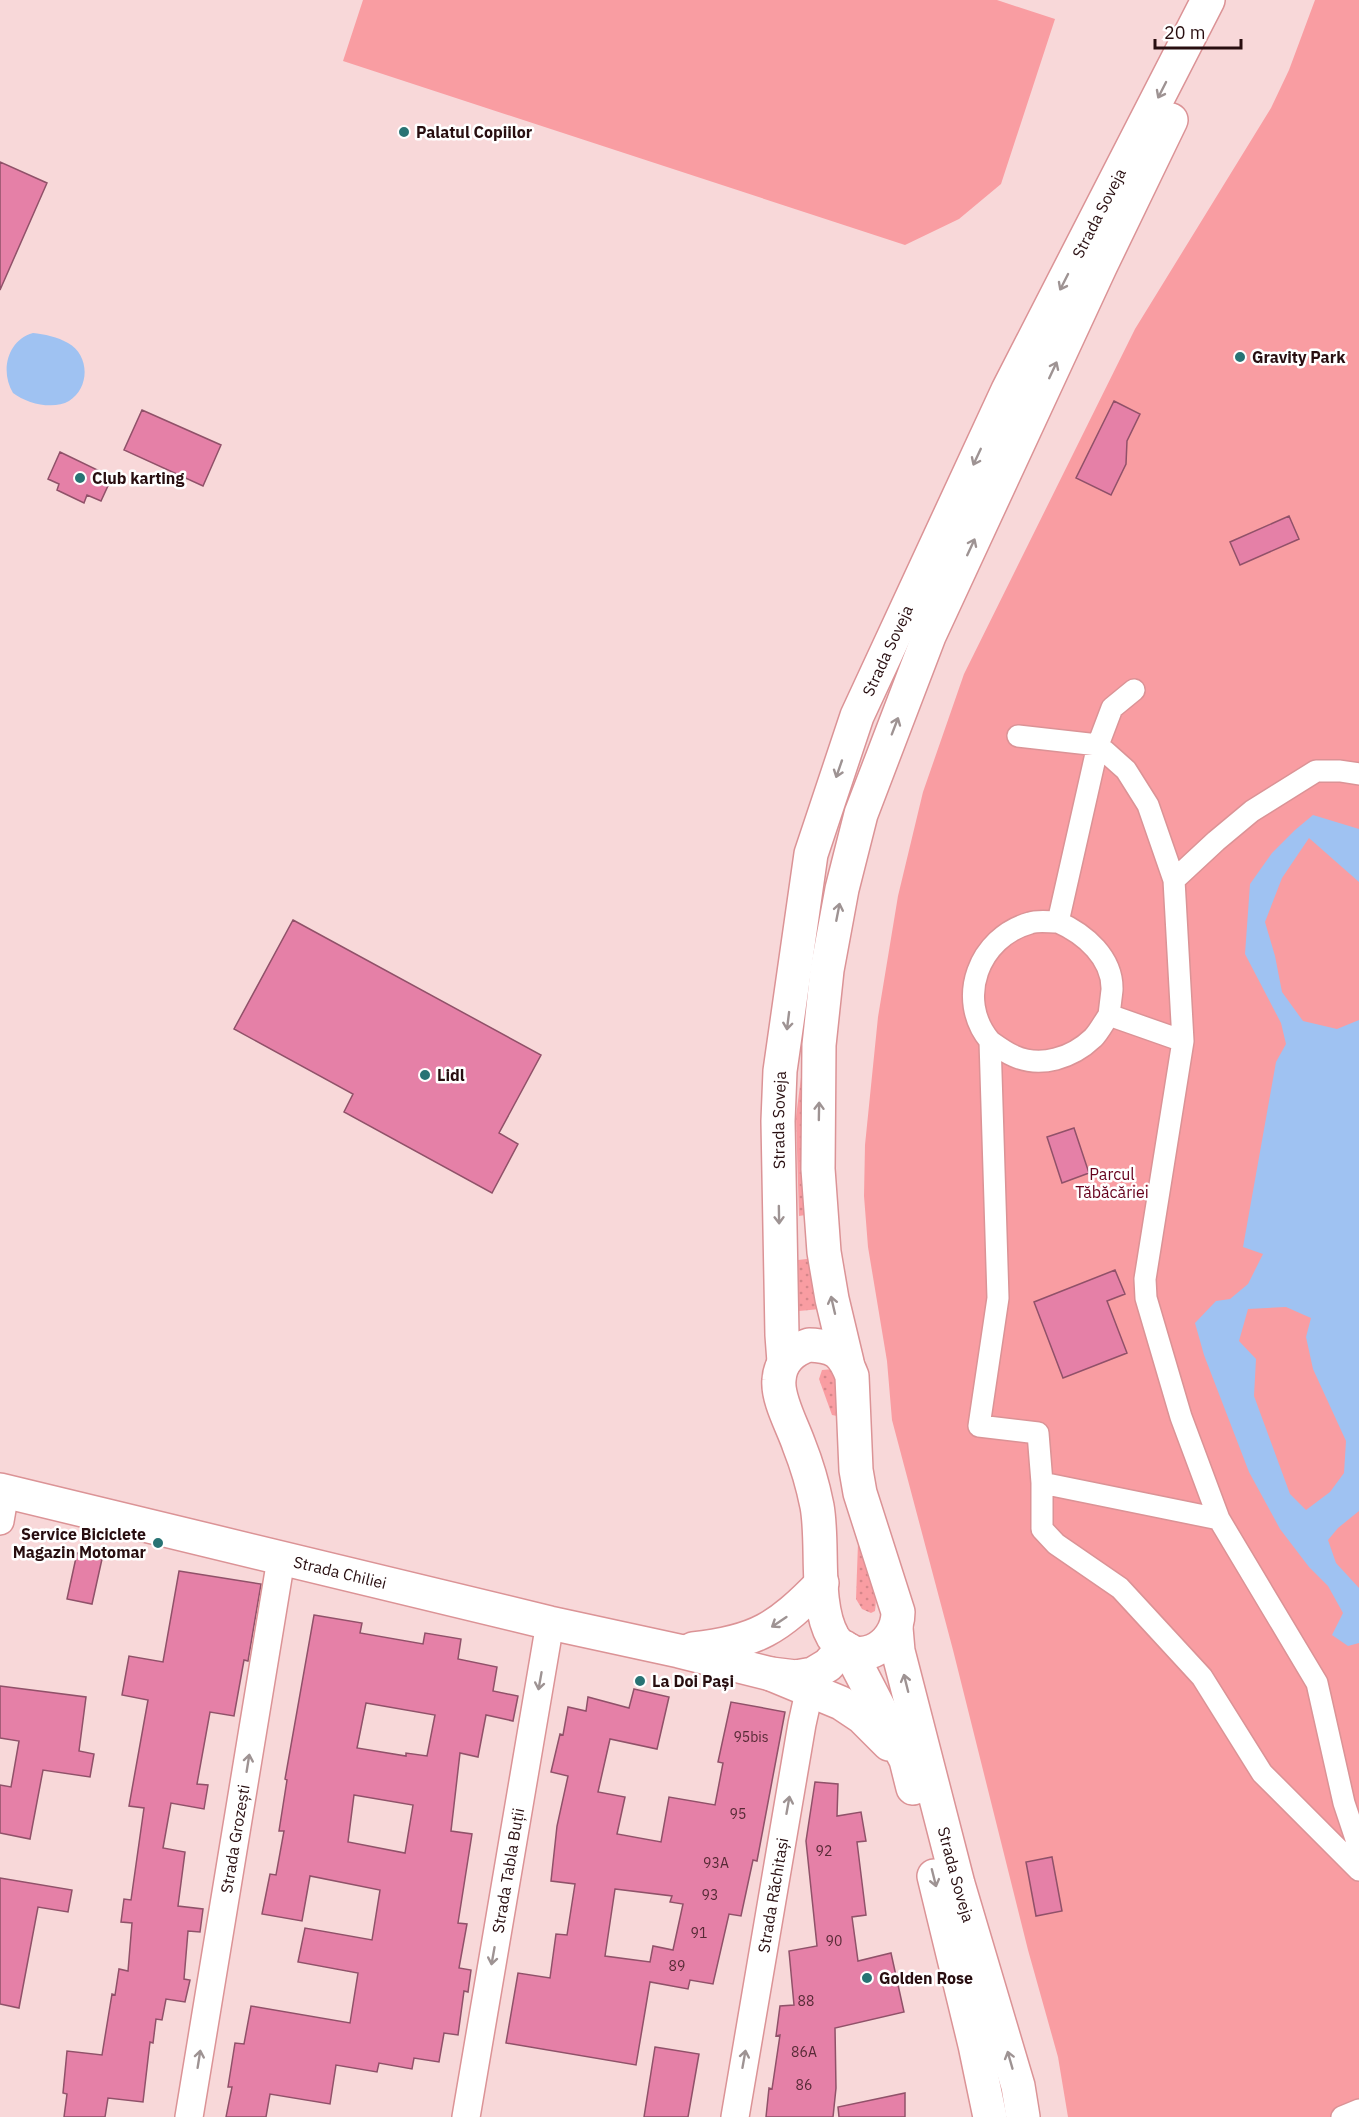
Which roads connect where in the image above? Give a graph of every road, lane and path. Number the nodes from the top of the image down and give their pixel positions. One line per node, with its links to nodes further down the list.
1 (1208, 0): 12 (main road, Strada Soveja, one-way to 12)
2 (1229, 0): 13 (main road, Strada Soveja, one-way to 2)
3 (1134, 690): 5 (street)
4 (1018, 736): 5 (street)
5 (1098, 745): 7 (street); 8 (street)
6 (1359, 774): 7 (street)
7 (1174, 880): 11 (street)
8 (1058, 922): 9 (street); 10 (street)
9 (1109, 1015): 10 (street); 11 (street)
10 (990, 1041): 14 (street)
11 (1183, 1041): 16 (street)
12 (784, 1362): 13 (main road); 18 (main road, Strada Soveja)
13 (847, 1362): 20 (main road, Strada Soveja)
14 (1042, 1483): 16 (street); 26 (street)
15 (2, 1501): 17 (main road, Strada Chiliei)
16 (1219, 1519): 25 (street)
17 (281, 1559): 19 (main road, Strada Chiliei); 28 (street, Strada Grozești, one-way to 17)
18 (822, 1582): 21 (main road, Strada Soveja); 22 (main road, Strada Chiliei, one-way to 22)
19 (550, 1623): 22 (main road, Strada Chiliei); 29 (street, Strada Tabla Buții, one-way to 29)
20 (896, 1628): 21 (main road); 32 (main road, Strada Soveja, one-way to 20)
21 (846, 1649): 23 (main road); 24 (main road, Strada Soveja)
22 (679, 1651): 23 (main road, Strada Chiliei)
23 (811, 1682): 24 (main road, Strada Chiliei); 30 (street, Strada Răchitași, one-way to 23)
24 (906, 1760): 31 (main road, Strada Soveja, one-way to 31)
25 (1357, 1837)
26 (1359, 1870)
27 (1359, 2110): 33 (street)
28 (189, 2117)
29 (465, 2117)
30 (735, 2117)
31 (990, 2117)
32 (1023, 2117)
33 (1342, 2117)

